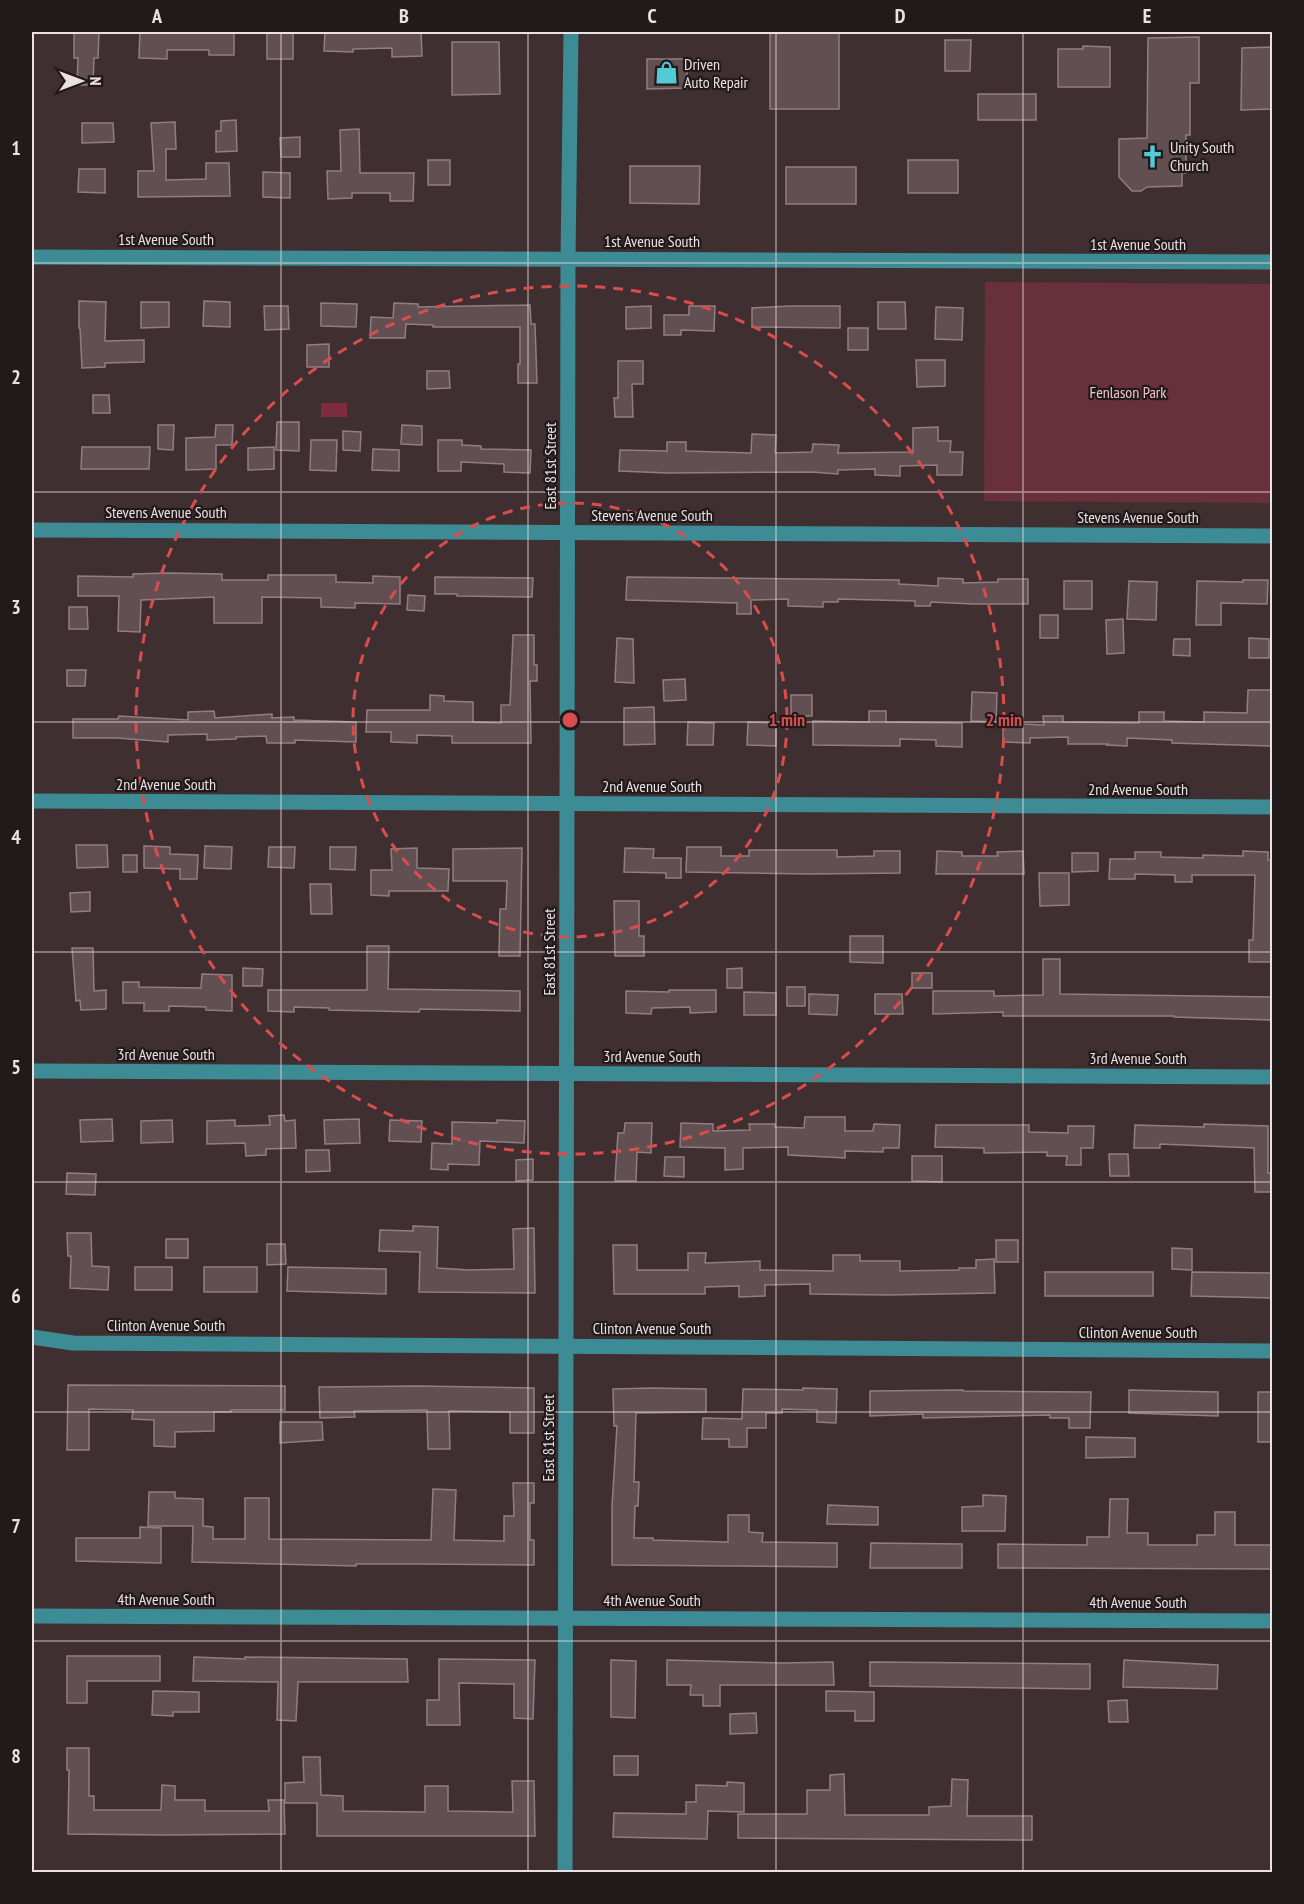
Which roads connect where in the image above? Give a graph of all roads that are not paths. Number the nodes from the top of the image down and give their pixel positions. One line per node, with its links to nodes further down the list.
1 (571, 32): 3 (street, East 81st Street)
2 (32, 256): 3 (street, 1st Avenue South)
3 (568, 259): 4 (street, 1st Avenue South); 6 (street, East 81st Street)
4 (1272, 262)
5 (32, 530): 6 (street, Stevens Avenue South)
6 (568, 532): 7 (street, Stevens Avenue South); 9 (street, East 81st Street)
7 (1272, 536)
8 (32, 801): 9 (street, 2nd Avenue South)
9 (567, 805): 10 (street, 2nd Avenue South); 12 (street, East 81st Street)
10 (1272, 807)
11 (32, 1071): 12 (street, 3rd Avenue South)
12 (567, 1074): 13 (street, 3rd Avenue South); 15 (street, East 81st Street)
13 (1272, 1077)
14 (32, 1337): 15 (street, Clinton Avenue South)
15 (566, 1346): 16 (street, Clinton Avenue South); 18 (street, East 81st Street)
16 (1272, 1351)
17 (32, 1616): 18 (street, 4th Avenue South)
18 (566, 1618): 19 (street, 4th Avenue South); 20 (street, East 81st Street)
19 (1272, 1621)
20 (565, 1872)

